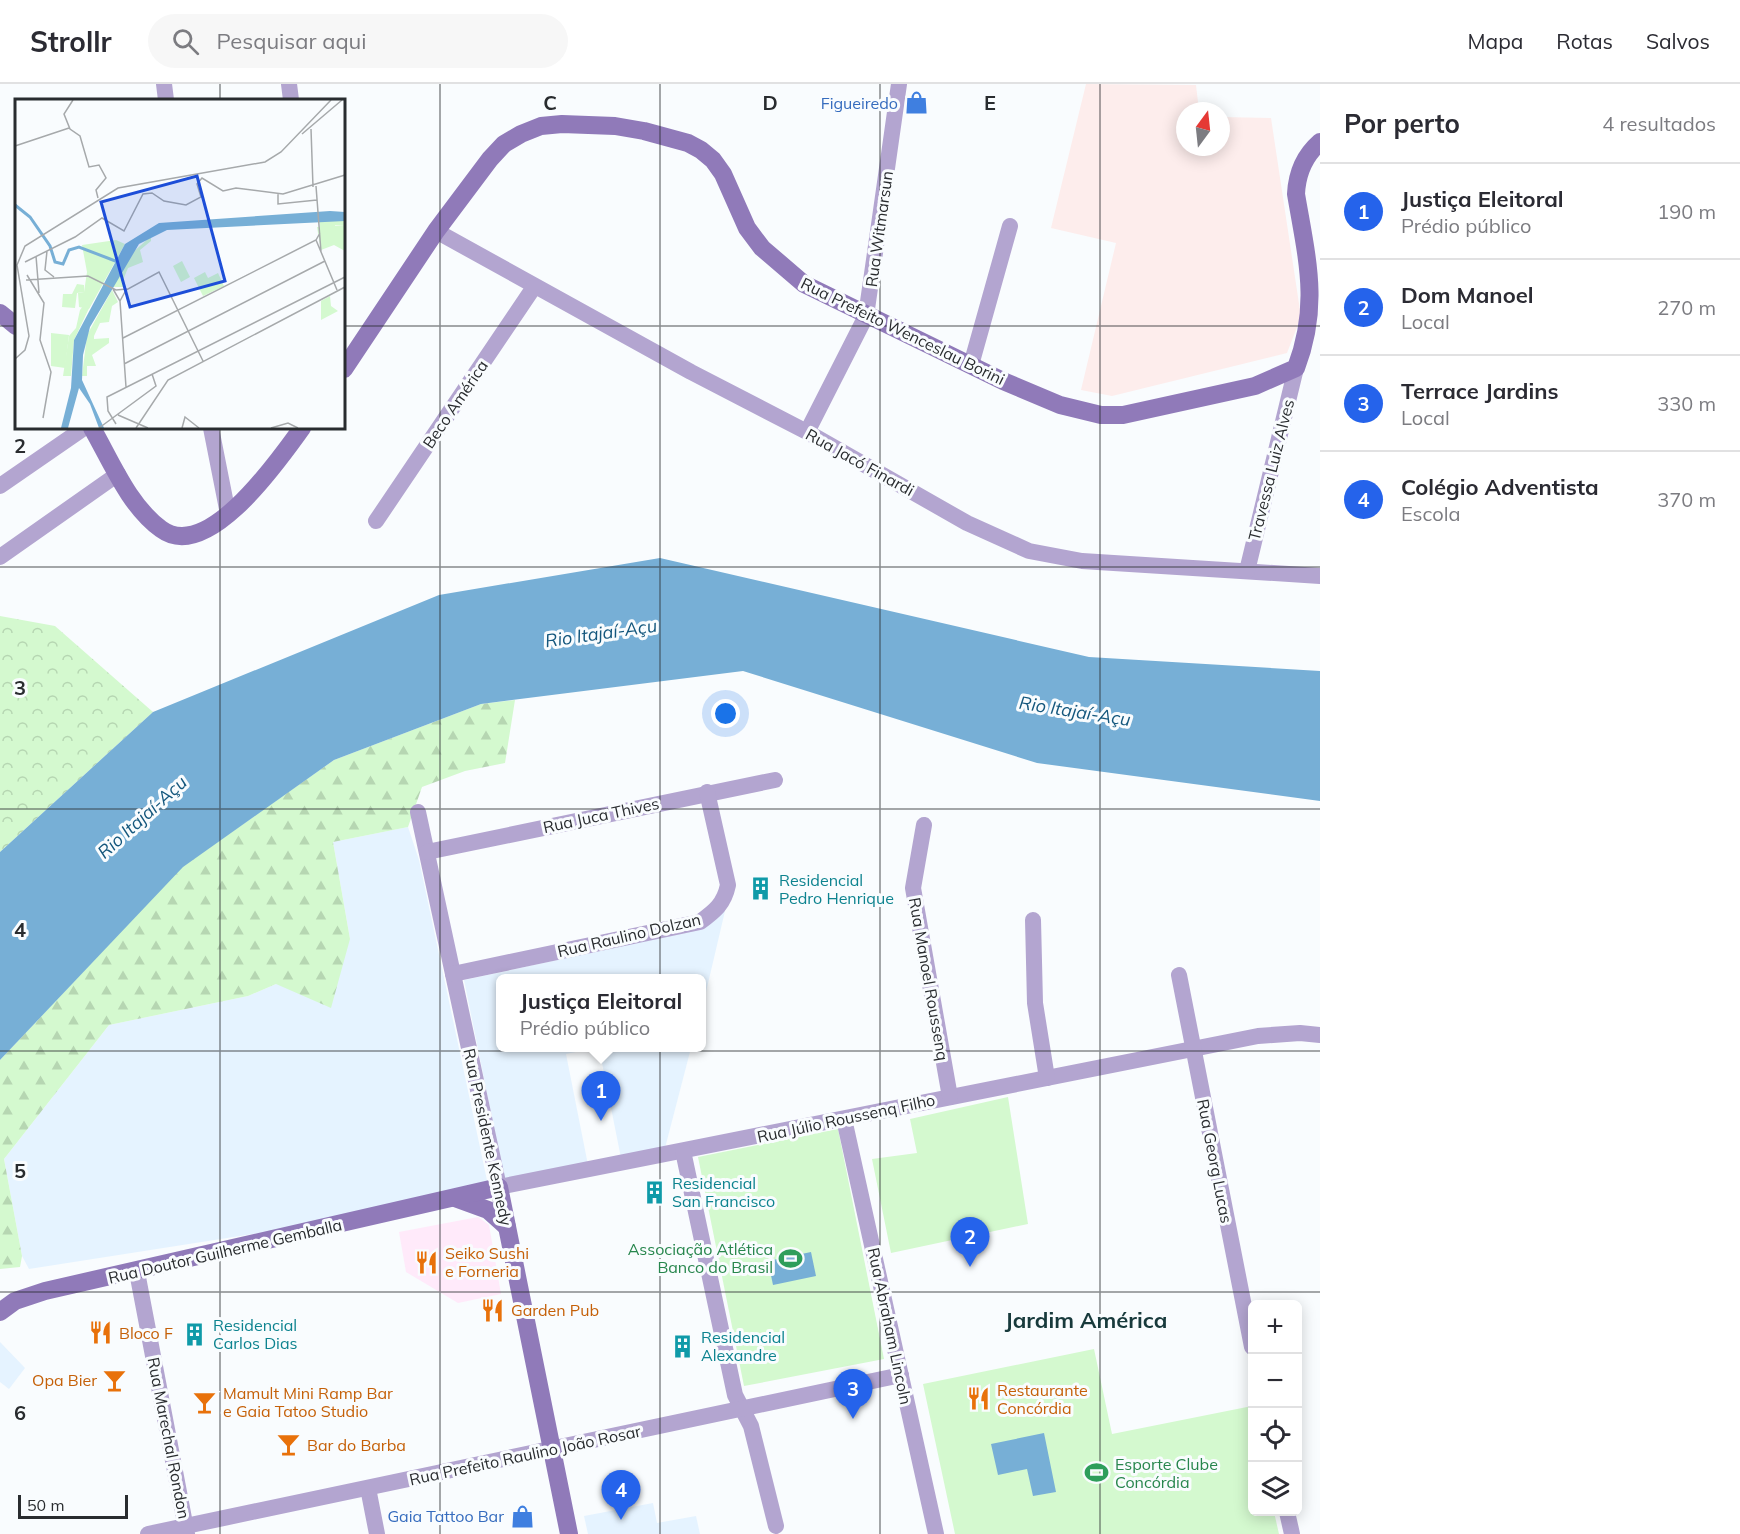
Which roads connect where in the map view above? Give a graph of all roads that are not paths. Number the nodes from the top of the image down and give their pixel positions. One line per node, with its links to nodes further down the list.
1 (164, 84): 4 (street)
2 (289, 84): 5 (street)
3 (898, 84): 11 (street, Rua Witmarsun)
4 (166, 99)
5 (291, 99)
6 (1320, 142): 15 (street)
7 (1010, 226): 14 (street)
8 (436, 231): 9 (street, Rua Jacó Finardi); 11 (street, Rua Prefeito Wenceslau Borini); 13 (street, Rua Prefeito Wenceslau Borini)
9 (534, 287): 20 (street, Rua Jacó Finardi); 24 (street, Beco América)
10 (0, 313): 12 (street)
11 (866, 316): 14 (street, Rua Prefeito Wenceslau Borini); 20 (street, Rua Witmarsun)
12 (15, 325)
13 (347, 358)
14 (971, 365): 15 (street, Rua Prefeito Wenceslau Borini)
15 (1296, 368): 26 (street, Travessa Luiz Alves)
16 (83, 429): 22 (street)
17 (93, 429): 21 (street)
18 (211, 429): 23 (street)
19 (301, 429): 23 (street)
20 (807, 432): 26 (street, Rua Jacó Finardi)
21 (118, 474): 23 (street); 25 (street)
22 (0, 486)
23 (228, 514)
24 (376, 521)
25 (0, 557)
26 (1247, 571): 27 (street, Rua Jacó Finardi)
27 (1320, 576)
28 (775, 780): 29 (street, Rua Juca Thives)
29 (707, 792): 32 (street, Rua Juca Thives); 34 (street, Rua Raulino Dolzan)
30 (418, 812): 32 (street, Rua Presidente Kennedy)
31 (924, 825): 39 (street, Rua Manoel Roussenq)
32 (427, 852): 34 (street, Rua Presidente Kennedy)
33 (1033, 920): 38 (street)
34 (453, 974): 42 (street, Rua Presidente Kennedy)
35 (1179, 975): 37 (street, Rua Georg Lucas)
36 (1320, 1035): 37 (street, Rua Júlio Roussenq Filho)
37 (1192, 1048): 38 (street, Rua Júlio Roussenq Filho); 49 (street, Rua Georg Lucas)
38 (1047, 1078): 39 (street, Rua Júlio Roussenq Filho)
39 (950, 1097): 40 (street, Rua Júlio Roussenq Filho)
40 (844, 1119): 41 (street, Rua Júlio Roussenq Filho); 50 (street, Rua Abraham Lincoln)
41 (683, 1151): 42 (street, Rua Júlio Roussenq Filho); 51 (street)
42 (499, 1187): 43 (street, Rua Doutor Guilherme Gemballa); 44 (street, Rua Presidente Kennedy)
43 (453, 1198): 44 (street); 45 (street, Rua Doutor Guilherme Gemballa)
44 (507, 1227): 52 (street, Rua Presidente Kennedy)
45 (137, 1272): 46 (street, Rua Doutor Guilherme Gemballa); 56 (street, Rua Marechal Rondon)
46 (45, 1291): 47 (street); 48 (street, Rua Doutor Guilherme Gemballa)
47 (0, 1292)
48 (0, 1311)
49 (1248, 1327)
50 (901, 1375): 51 (street, Rua Prefeito Raulino João Rosar); 60 (street, Rua Abraham Lincoln)
51 (743, 1408): 52 (street, Rua Prefeito Raulino João Rosar); 55 (street)
52 (551, 1449): 53 (street, Rua Prefeito Raulino João Rosar); 59 (street, Rua Presidente Kennedy)
53 (368, 1488): 56 (street, Rua Prefeito Raulino João Rosar); 58 (street)
54 (1288, 1516): 61 (street)
55 (776, 1526)
56 (186, 1530): 57 (street, Rua Prefeito Raulino João Rosar)
57 (148, 1534)
58 (377, 1534)
59 (569, 1534)
60 (936, 1534)
61 (1292, 1534)

